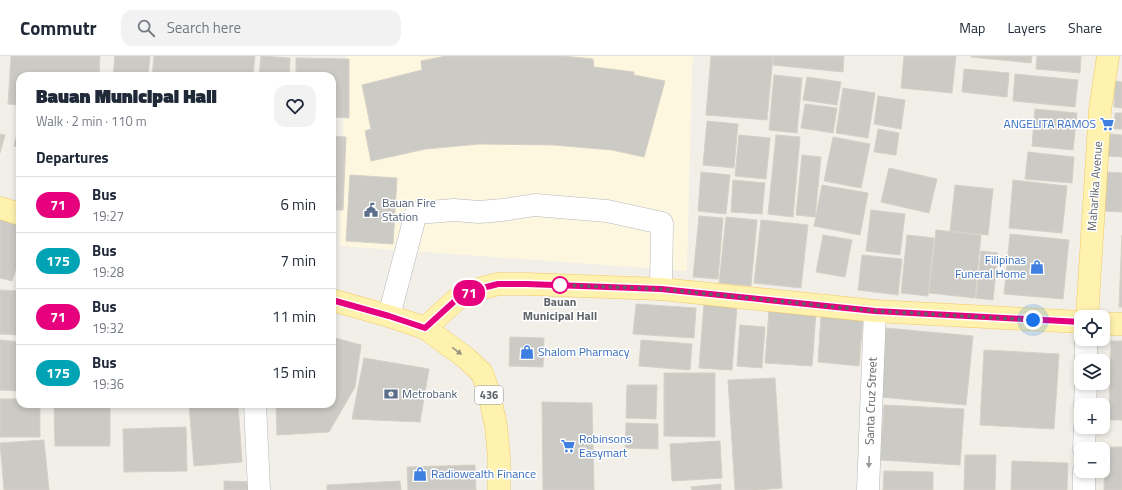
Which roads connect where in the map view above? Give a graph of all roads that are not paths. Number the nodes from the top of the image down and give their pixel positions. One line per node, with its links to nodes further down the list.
1 (1108, 56): 6 (main road, Maharlika Avenue)
2 (0, 208): 3 (main road)
3 (16, 213)
4 (661, 289): 7 (main road); 8 (street); 12 (main road)
5 (336, 301): 8 (main road, 436)
6 (1087, 310)
7 (875, 311): 9 (main road); 17 (street, Santa Cruz Street, one-way to 17)
8 (389, 316): 12 (main road, 436)
9 (1074, 322)
10 (1110, 324): 11 (main road)
11 (1122, 324)
12 (425, 328): 16 (main road, 436, one-way to 16)
13 (255, 408): 15 (street)
14 (1084, 478): 18 (street)
15 (259, 490)
16 (499, 490)
17 (868, 490)
18 (1084, 490)

